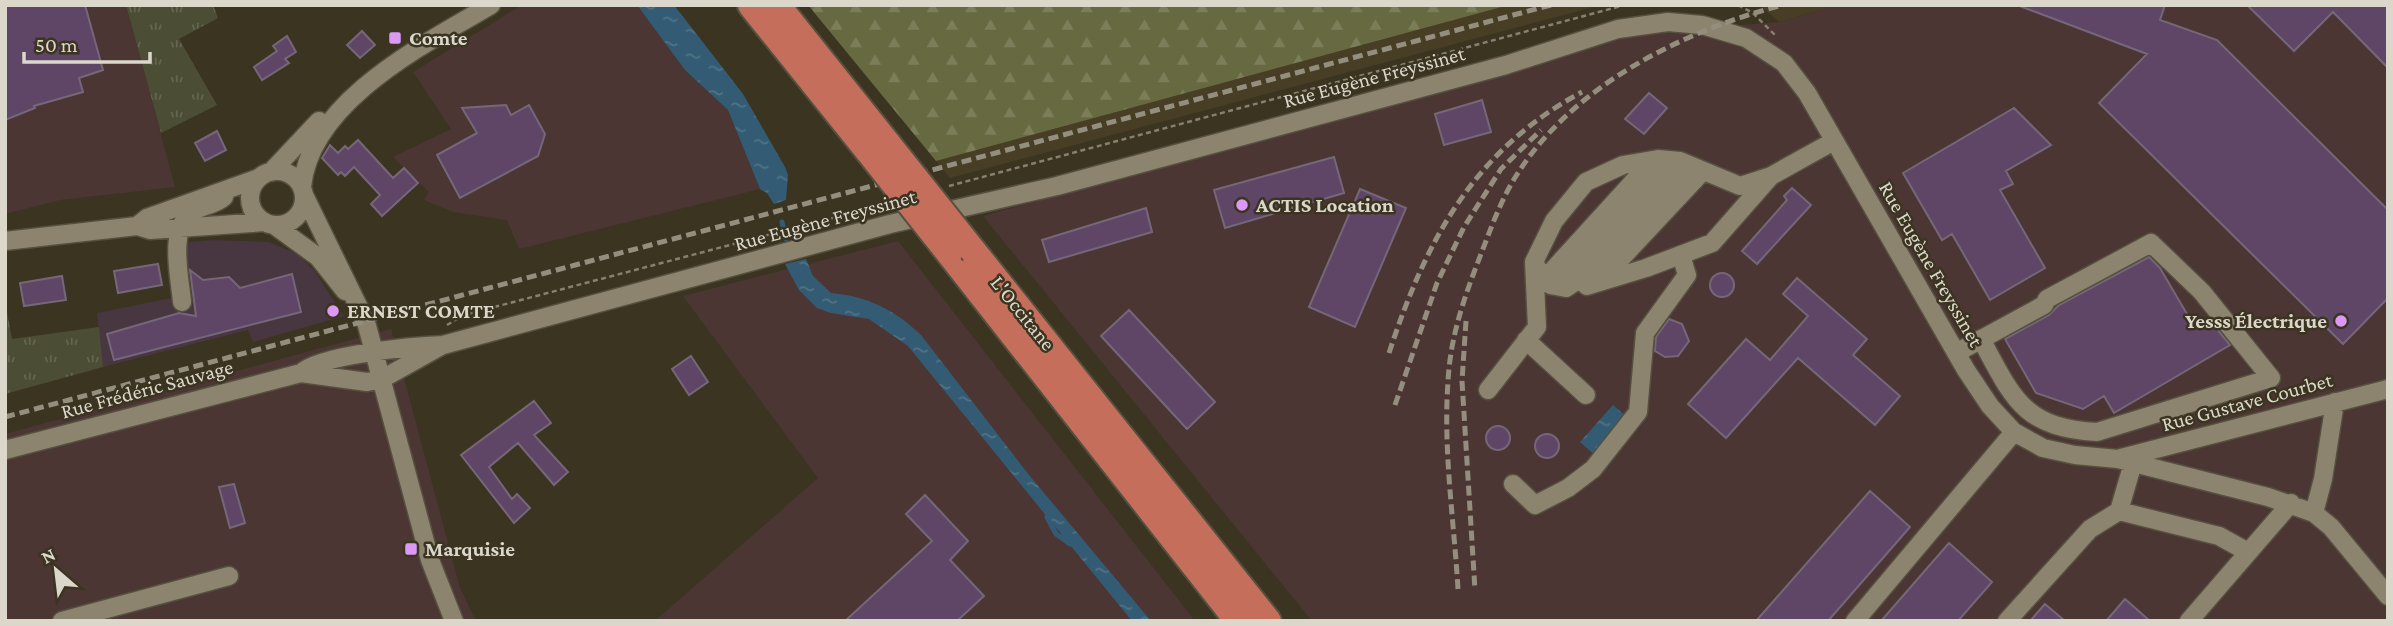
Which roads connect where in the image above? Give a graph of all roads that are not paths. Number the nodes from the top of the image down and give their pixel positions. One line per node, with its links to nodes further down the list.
1 (470, 5): 9 (street)
2 (491, 5): 12 (street)
3 (751, 5): 6 (highway, L'Occitane)
4 (777, 5): 6 (highway, L'Occitane)
5 (1834, 141): 10 (street); 25 (street, Rue Eugène Freyssinet); 27 (street, Rue Eugène Freyssinet)
6 (878, 148): 17 (highway, L'Occitane, bridge)
7 (1653, 160): 8 (street); 19 (street); 19 (street)
8 (1689, 166): 10 (street); 19 (street); 20 (street)
9 (265, 175): 11 (street); 12 (street); 13 (street)
10 (1771, 176): 18 (street)
11 (225, 190): 14 (street); 15 (street)
12 (303, 191): 13 (street); 22 (street)
13 (270, 224): 15 (street); 22 (street)
14 (136, 226): 15 (street); 16 (street)
15 (180, 234): 21 (street)
16 (5, 241)
17 (961, 252): 46 (highway, L'Occitane); 47 (highway, L'Occitane)
18 (1681, 255): 20 (street); 37 (street)
19 (1548, 277): 20 (street); 24 (street)
20 (1587, 286)
21 (182, 302)
22 (361, 311): 26 (street)
23 (1981, 339): 23 (street); 27 (street)
24 (1526, 340): 31 (street); 32 (street)
25 (443, 345): 26 (street, Rue Eugène Freyssinet); 29 (street, Rue Eugène Freyssinet)
26 (375, 353): 28 (street, Rue Frédéric Sauvage); 29 (street)
27 (1956, 354): 34 (street, Rue Eugène Freyssinet)
28 (301, 373): 29 (street, Rue Frédéric Sauvage); 35 (street, Rue Frédéric Sauvage)
29 (375, 380): 45 (street)
30 (2388, 389): 33 (street, Rue Gustave Courbet)
31 (1488, 390)
32 (1586, 395)
33 (2335, 402): 36 (street, Rue Gustave Courbet); 40 (street)
34 (2014, 432): 36 (street, Rue Eugène Freyssinet); 48 (street)
35 (5, 450)
36 (2125, 461): 38 (street); 39 (street)
37 (1513, 484)
38 (2291, 503): 40 (street); 41 (street)
39 (2119, 511): 41 (street); 49 (street)
40 (2314, 513): 43 (street)
41 (2248, 552): 50 (street)
42 (229, 576): 44 (street)
43 (2388, 596)
44 (62, 621)
45 (454, 621)
46 (1238, 621)
47 (1268, 621)
48 (1855, 621)
49 (2007, 621)
50 (2189, 621)

